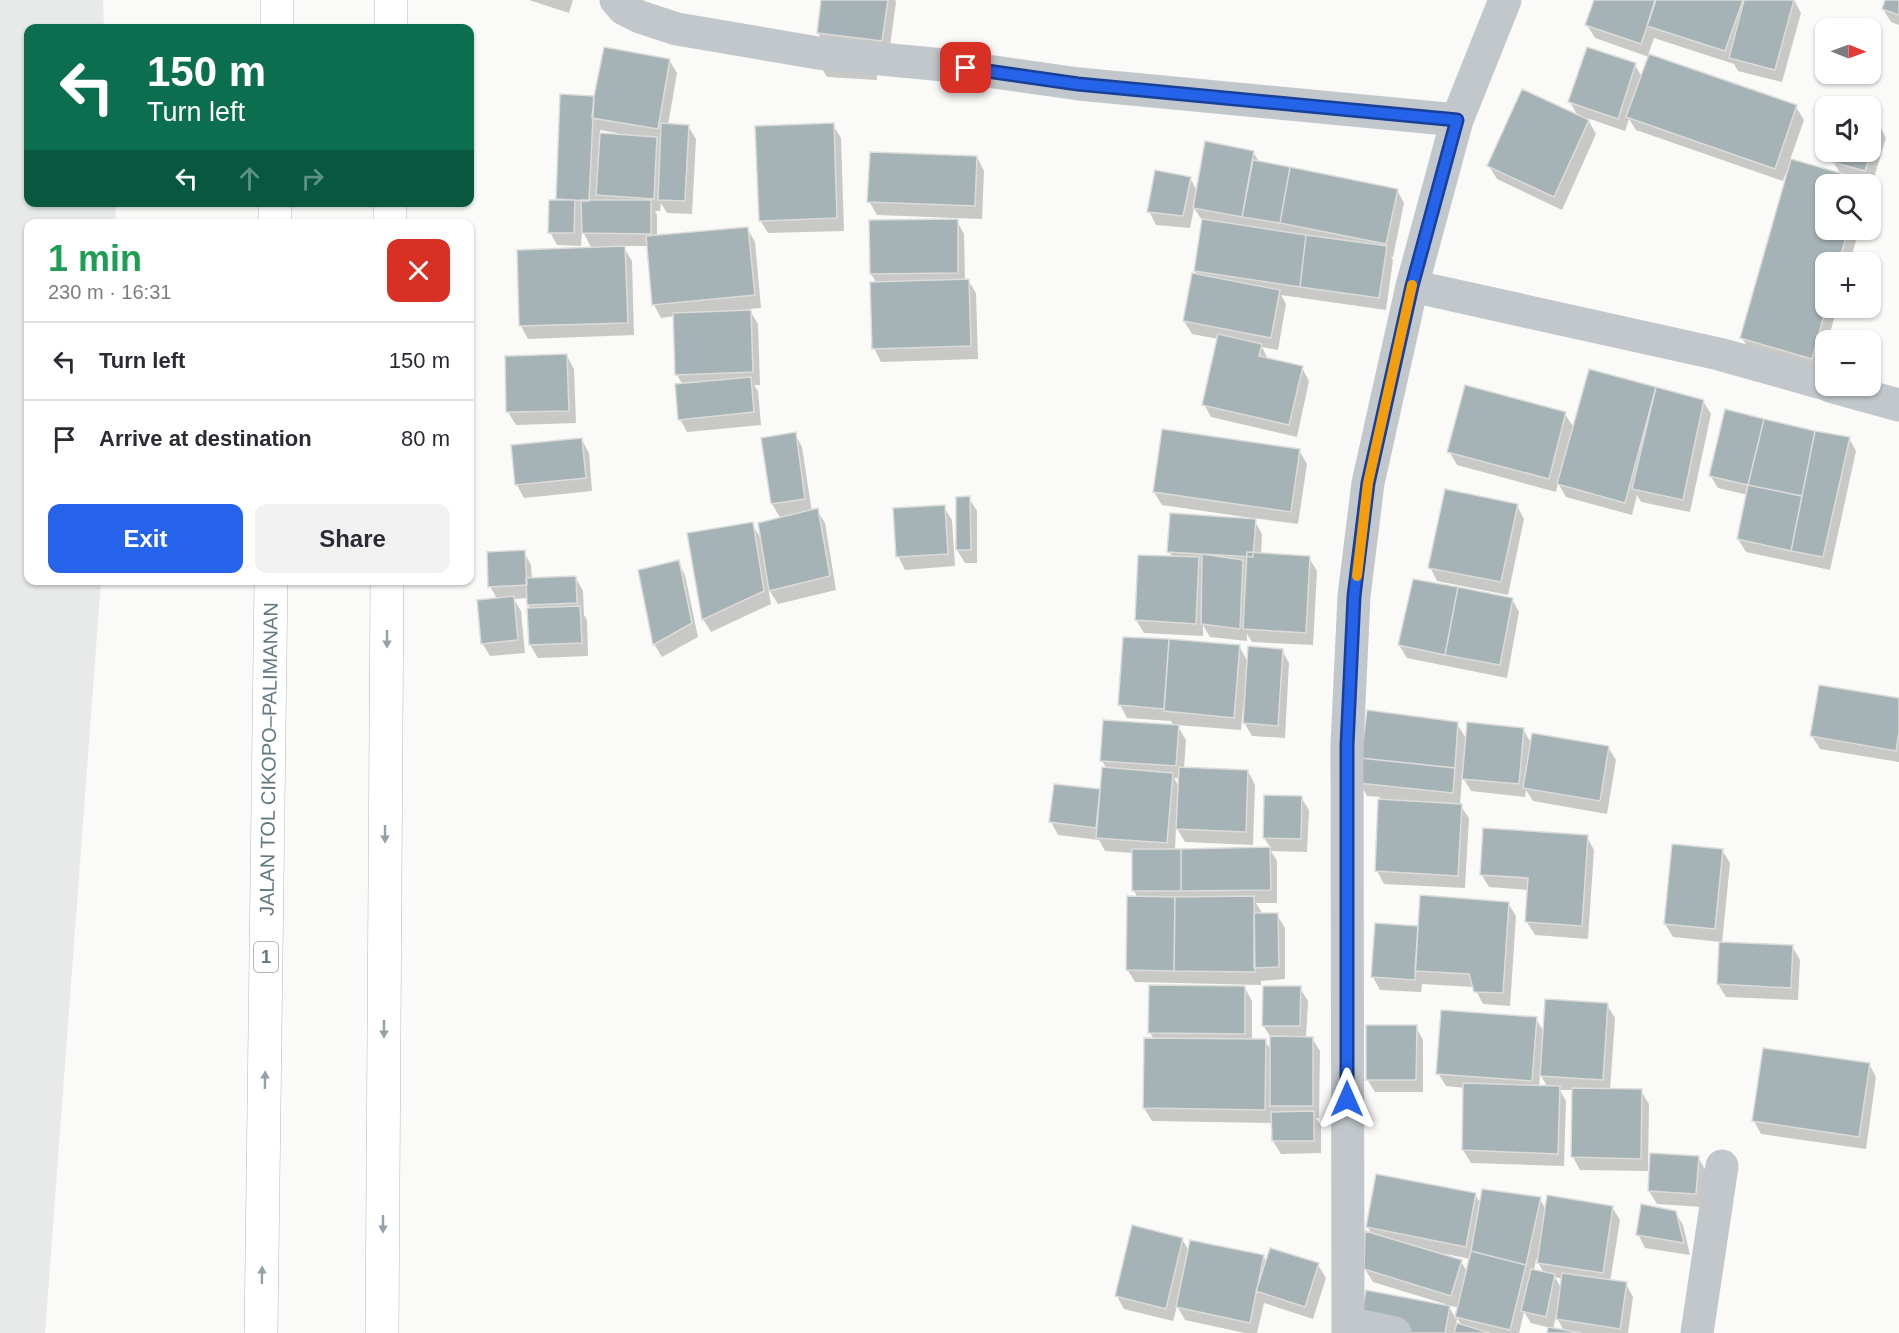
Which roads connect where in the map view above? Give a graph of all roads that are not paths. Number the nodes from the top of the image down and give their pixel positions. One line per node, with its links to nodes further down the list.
1 (277, 0): 5 (highway)
2 (391, 0): 6 (highway)
3 (616, 0): 7 (street)
4 (1505, 0): 7 (street)
5 (277, 24)
6 (391, 24)
7 (1457, 120): 8 (street)
8 (1412, 286): 9 (street); 15 (street)
9 (1815, 381)
10 (1866, 396): 11 (street)
11 (1899, 405)
12 (271, 585): 16 (highway, JALAN TOL CIKOPO–PALIMANAN / 1, one-way to 12)
13 (387, 585): 17 (highway, one-way to 17)
14 (1722, 1166): 19 (street)
15 (1348, 1328): 18 (street)
16 (261, 1333)
17 (382, 1333)
18 (1395, 1333)
19 (1697, 1333)

